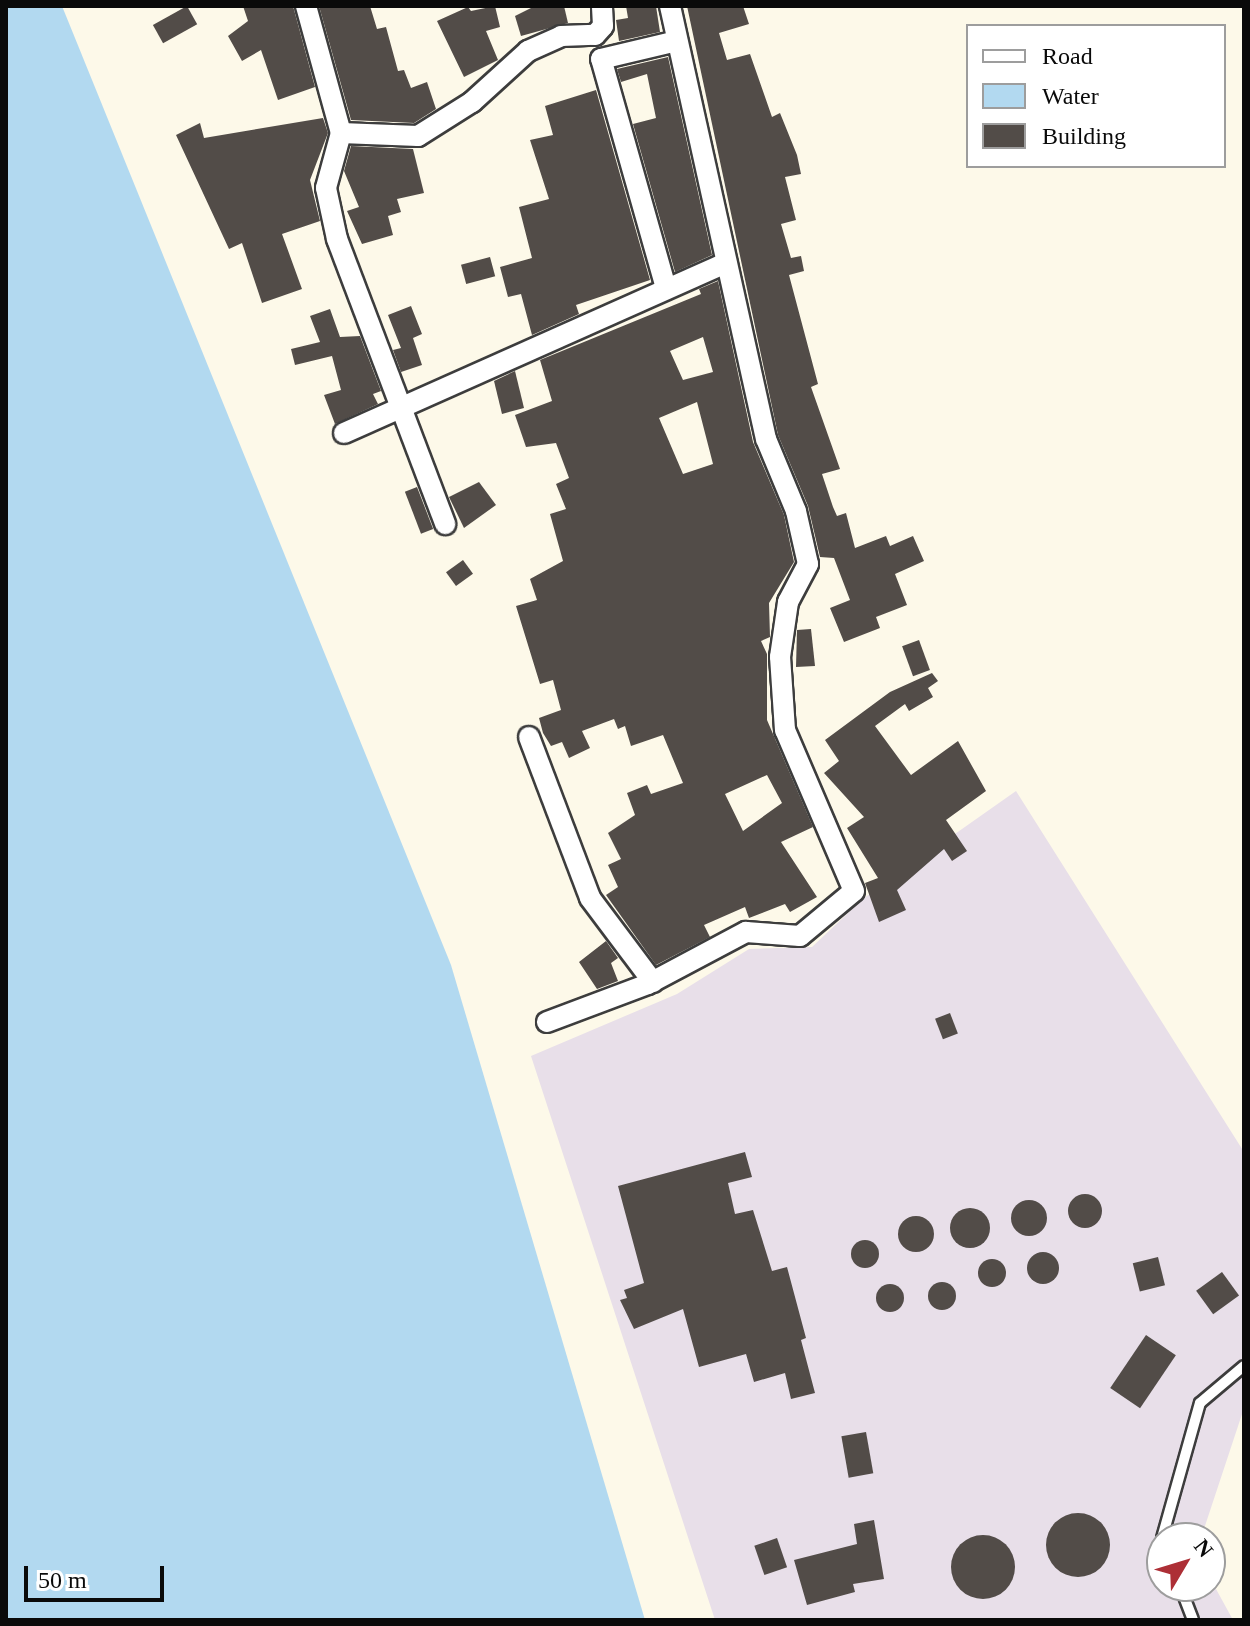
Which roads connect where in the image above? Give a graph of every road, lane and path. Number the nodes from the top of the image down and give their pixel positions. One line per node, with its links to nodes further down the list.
1 (306, 6): 5 (street)
2 (602, 6): 5 (street)
3 (670, 6): 4 (street)
4 (677, 41): 6 (street); 7 (street)
5 (341, 133): 8 (street)
6 (726, 263): 7 (street); 12 (street)
7 (666, 288): 8 (street)
8 (402, 404): 9 (street); 10 (street)
9 (344, 433)
10 (445, 524)
11 (529, 737): 12 (street)
12 (653, 982): 13 (street)
13 (547, 1022)
14 (1244, 1366): 15 (lane)
15 (1167, 1522)

